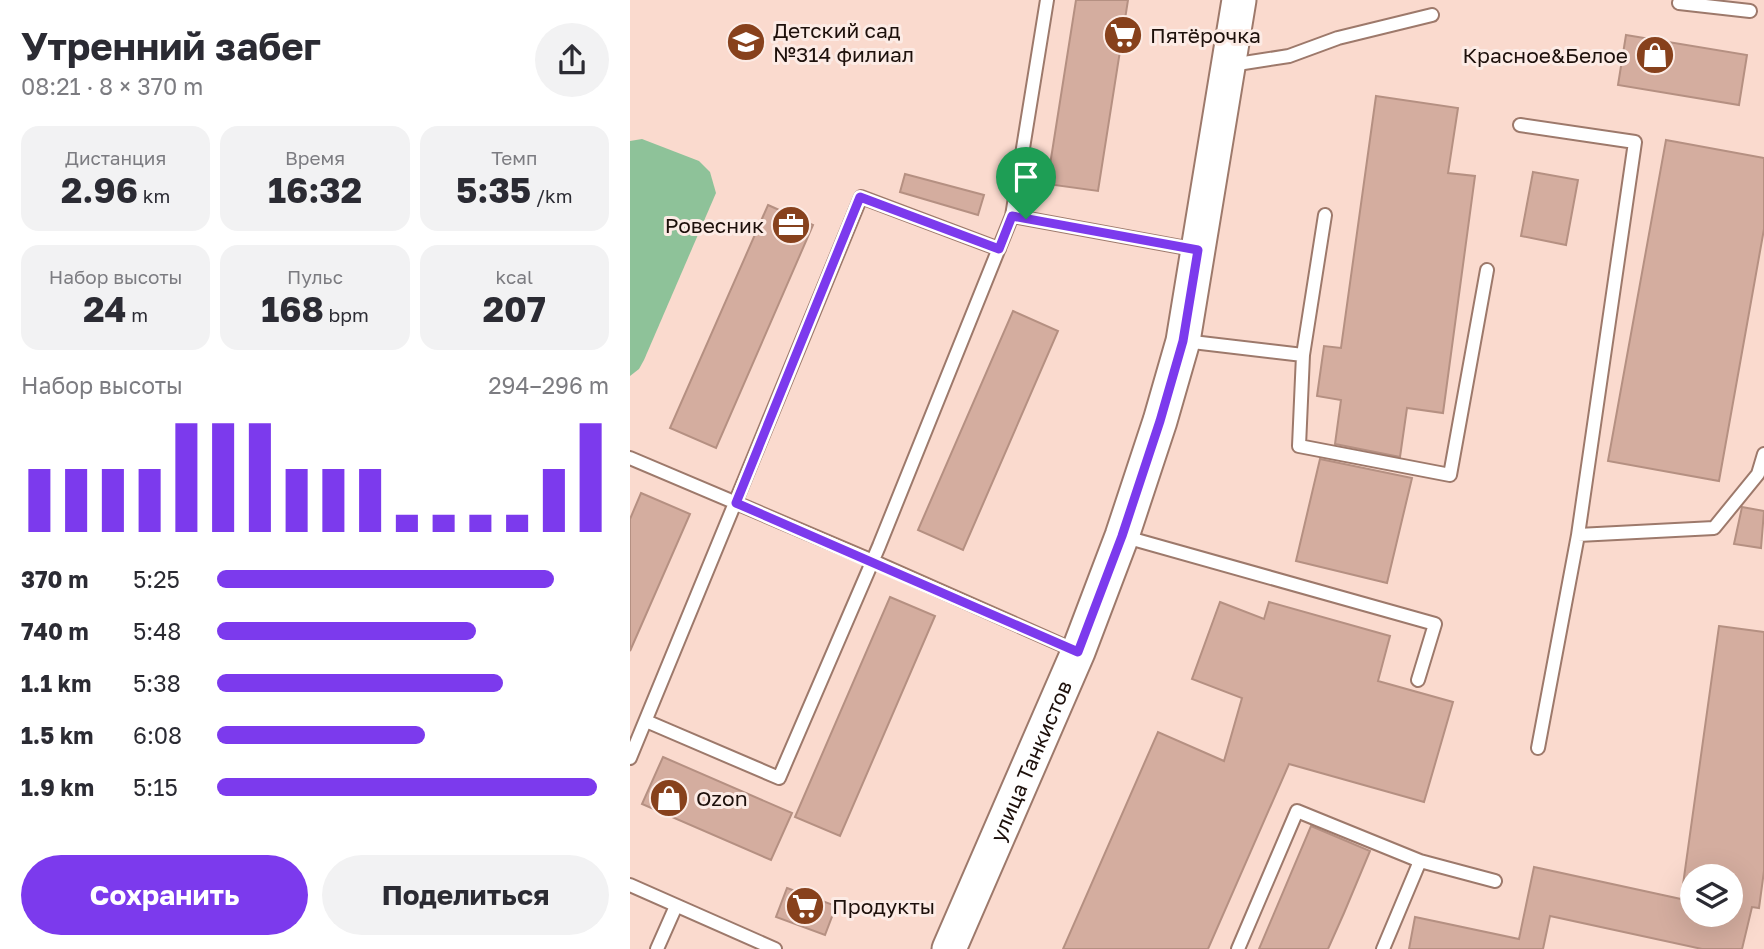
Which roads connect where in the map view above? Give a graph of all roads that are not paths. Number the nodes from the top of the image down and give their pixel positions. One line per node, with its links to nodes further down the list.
1 (1047, 0): 9 (lane)
2 (1239, 0): 6 (main road, улица Танкистов)
3 (1679, 0): 4 (lane)
4 (1750, 11)
5 (1432, 15): 6 (lane)
6 (1227, 66): 11 (main road, улица Танкистов)
7 (1520, 125): 18 (lane)
8 (1325, 215): 14 (lane)
9 (1012, 216): 10 (lane); 11 (lane)
10 (999, 249): 17 (lane); 20 (lane)
11 (1198, 250): 13 (main road, улица Танкистов)
12 (1487, 270): 14 (lane)
13 (1183, 341): 14 (lane); 19 (main road, улица Танкистов)
14 (1303, 355)
15 (1764, 454): 18 (lane)
16 (630, 458): 17 (lane)
17 (736, 503): 20 (lane); 23 (lane)
18 (1578, 535): 24 (lane)
19 (1122, 536): 21 (main road, улица Танкистов); 22 (lane)
20 (873, 561): 21 (lane); 23 (lane)
21 (1078, 652): 32 (main road, улица Танкистов)
22 (1418, 680)
23 (646, 721): 25 (lane)
24 (1538, 748)
25 (630, 758)
26 (1420, 862): 27 (lane); 33 (lane); 34 (lane)
27 (1495, 881)
28 (630, 885): 29 (lane)
29 (676, 906): 30 (lane); 31 (lane)
30 (657, 949)
31 (775, 949)
32 (949, 949)
33 (1238, 949)
34 (1383, 949)

